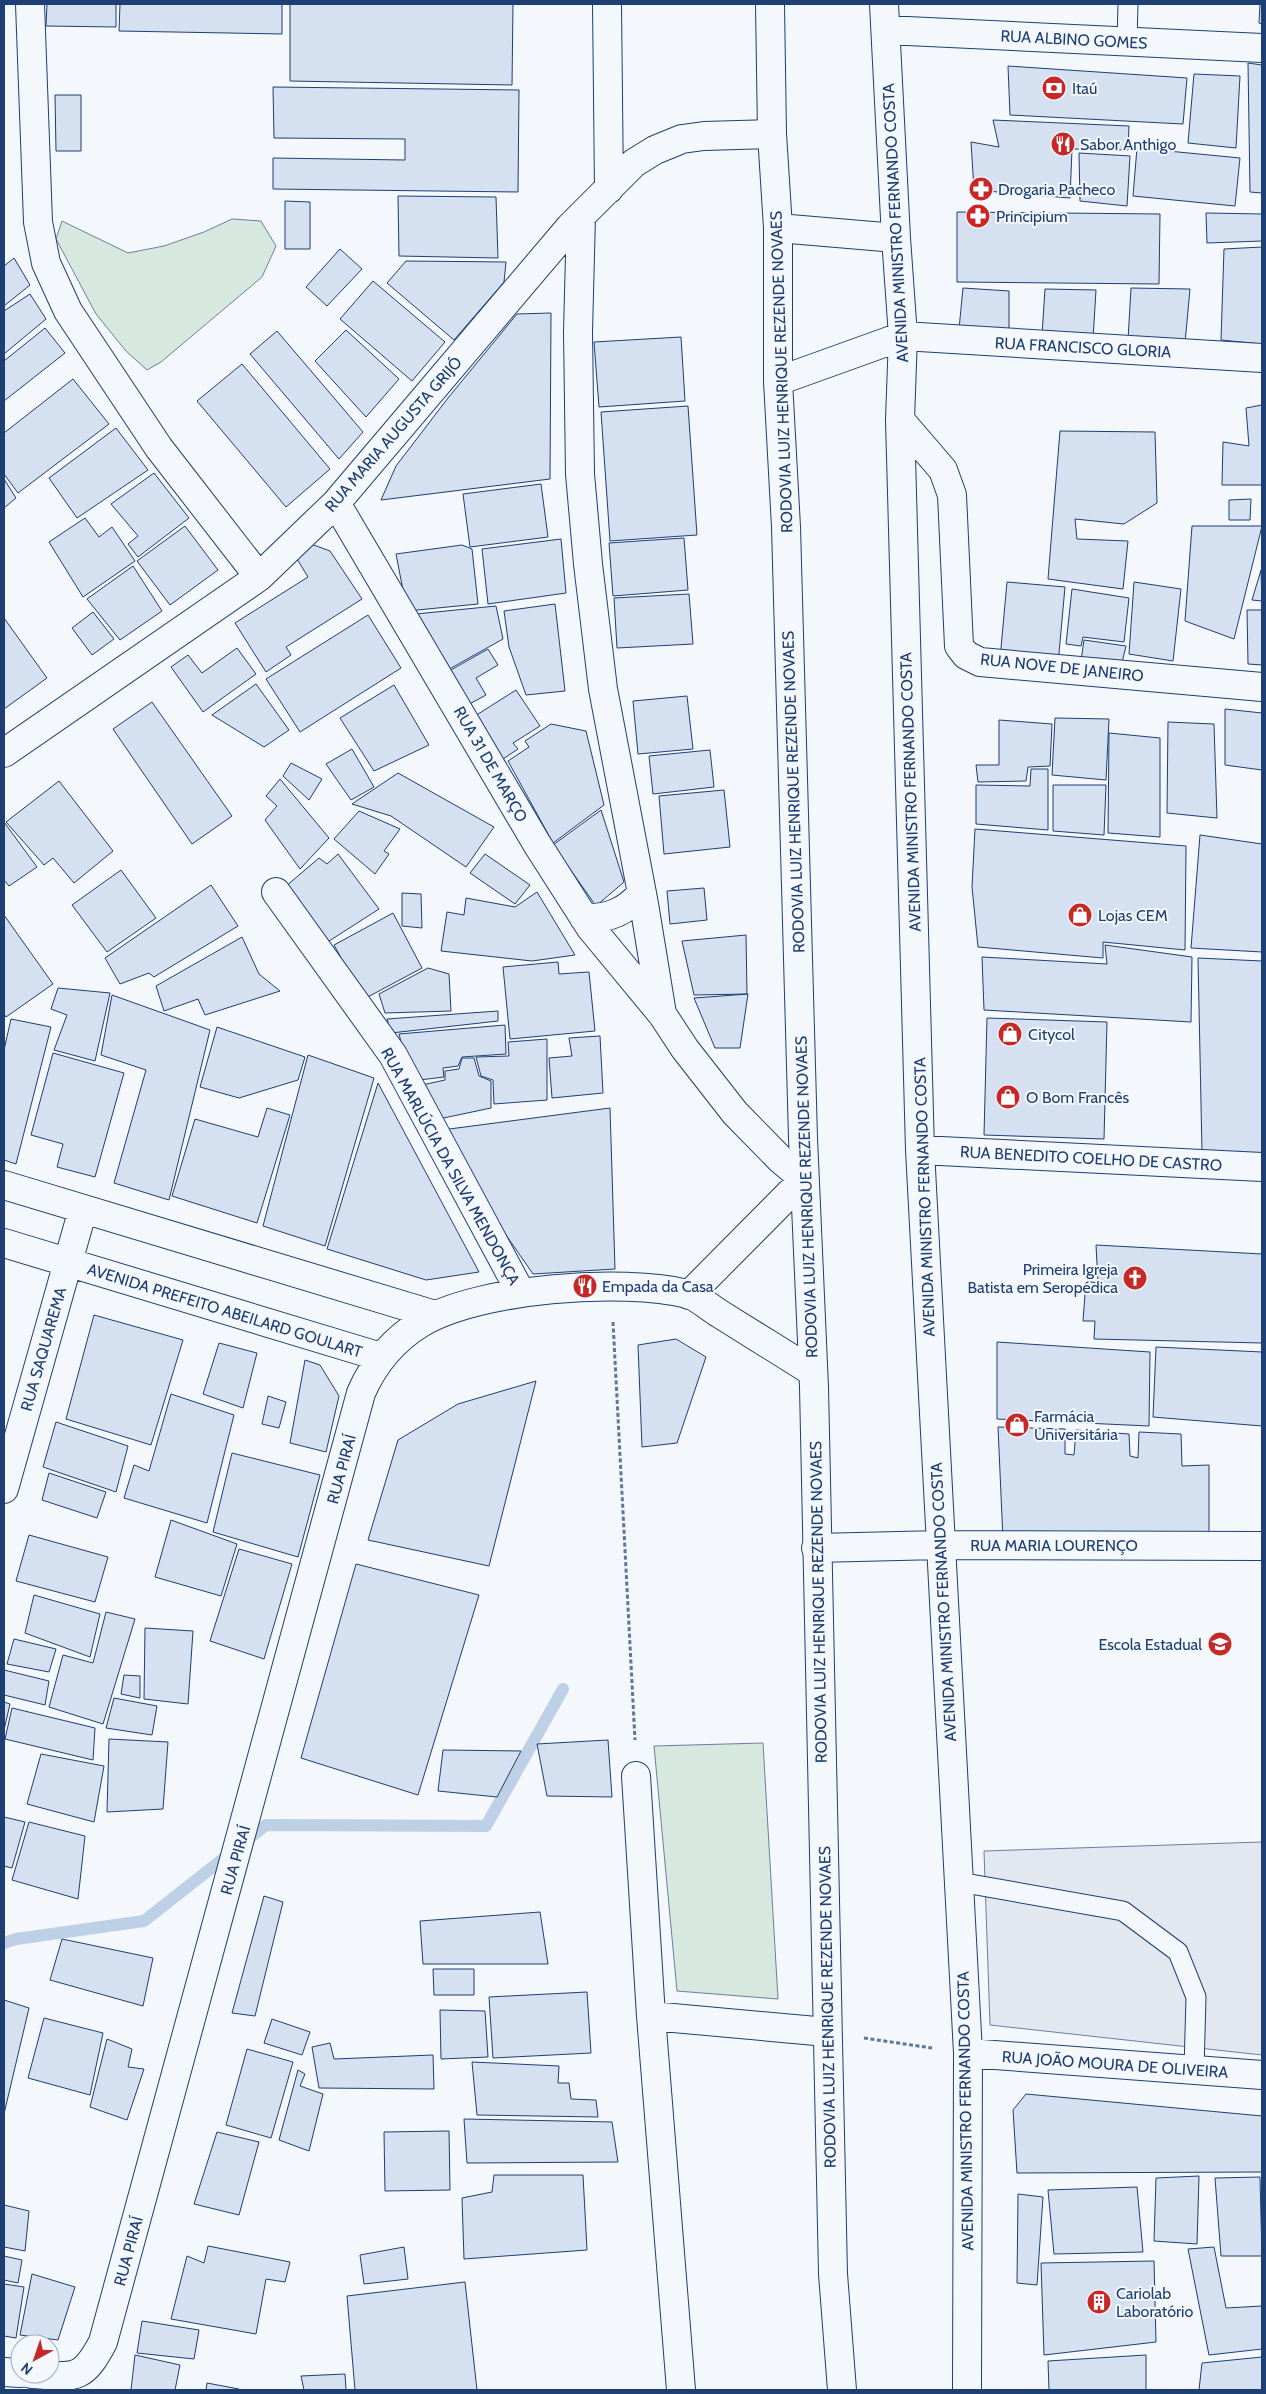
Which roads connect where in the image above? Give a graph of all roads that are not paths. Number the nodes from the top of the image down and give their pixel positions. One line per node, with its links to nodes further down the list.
1 (30, 4): 18 (main road)
2 (607, 4): 9 (main road)
3 (770, 4): 8 (main road, RODOVIA LUIZ HENRIQUE REZENDE NOVAES)
4 (1128, 4): 6 (lane)
5 (885, 17): 6 (main road, RUA ALBINO GOMES); 12 (main road, AVENIDA MINISTRO FERNANDO COSTA)
6 (1127, 42): 7 (main road, RUA ALBINO GOMES)
7 (1262, 48)
8 (772, 134): 9 (main road, RUA MARIA AUGUSTA GRIJÓ); 11 (main road, RODOVIA LUIZ HENRIQUE REZENDE NOVAES)
9 (609, 189): 10 (main road, RUA MARIA AUGUSTA GRIJÓ)
10 (581, 216): 17 (main road, RUA MARIA AUGUSTA GRIJÓ); 22 (main road)
11 (778, 228): 12 (main road); 15 (main road, RODOVIA LUIZ HENRIQUE REZENDE NOVAES)
12 (896, 238): 13 (main road, AVENIDA MINISTRO FERNANDO COSTA)
13 (904, 336): 14 (main road, RUA FRANCISCO GLORIA); 15 (main road); 16 (main road, AVENIDA MINISTRO FERNANDO COSTA)
14 (1262, 358)
15 (778, 381): 27 (main road, RODOVIA LUIZ HENRIQUE REZENDE NOVAES)
16 (900, 420): 19 (main road, RUA NOVE DE JANEIRO); 25 (main road, AVENIDA MINISTRO FERNANDO COSTA)
17 (336, 502): 18 (main road, RUA MARIA AUGUSTA GRIJÓ); 23 (main road, RUA 31 DE MARÇO)
18 (259, 577): 20 (main road, RUA MARIA AUGUSTA GRIJÓ)
19 (1262, 687)
20 (4, 753)
21 (276, 892): 32 (main road, RUA MARLÚCIA DA SILVA MENDONÇA)
22 (642, 893): 23 (main road); 24 (main road)
23 (584, 918): 24 (main road, RUA 31 DE MARÇO)
24 (662, 1014): 27 (main road)
25 (920, 1150): 26 (main road, RUA BENEDITO COELHO DE CASTRO); 38 (main road, AVENIDA MINISTRO FERNANDO COSTA)
26 (1262, 1166)
27 (804, 1180): 33 (main road); 36 (main road, RODOVIA LUIZ HENRIQUE REZENDE NOVAES)
28 (4, 1185): 29 (main road)
29 (83, 1209): 31 (main road, RUA SAQUAREMA); 34 (main road)
30 (4, 1243): 31 (main road, AVENIDA PREFEITO ABEILARD GOULART)
31 (68, 1262): 35 (main road, AVENIDA PREFEITO ABEILARD GOULART); 37 (main road, RUA SAQUAREMA)
32 (521, 1293): 33 (main road, AVENIDA PREFEITO ABEILARD GOULART); 34 (main road, AVENIDA PREFEITO ABEILARD GOULART)
33 (689, 1294): 36 (main road, AVENIDA PREFEITO ABEILARD GOULART)
34 (435, 1316): 35 (main road, AVENIDA PREFEITO ABEILARD GOULART)
35 (381, 1357): 48 (main road, RUA PIRAÍ)
36 (813, 1372): 40 (main road, RODOVIA LUIZ HENRIQUE REZENDE NOVAES)
37 (4, 1488)
38 (940, 1545): 39 (main road, RUA MARIA LOURENÇO); 40 (main road, RUA MARIA LOURENÇO); 42 (main road, AVENIDA MINISTRO FERNANDO COSTA)
39 (1262, 1546)
40 (816, 1548): 44 (main road, RODOVIA LUIZ HENRIQUE REZENDE NOVAES)
41 (636, 1776): 43 (main road)
42 (959, 1882): 45 (main road, AVENIDA MINISTRO FERNANDO COSTA); 46 (lane)
43 (651, 2016): 44 (main road); 49 (main road)
44 (827, 2032): 50 (main road, RODOVIA LUIZ HENRIQUE REZENDE NOVAES)
45 (968, 2053): 46 (main road, RUA JOÃO MOURA DE OLIVEIRA); 51 (main road, AVENIDA MINISTRO FERNANDO COSTA)
46 (1194, 2070): 47 (main road, RUA JOÃO MOURA DE OLIVEIRA)
47 (1262, 2076)
48 (60, 2376)
49 (681, 2390)
50 (842, 2390)
51 (967, 2390)

